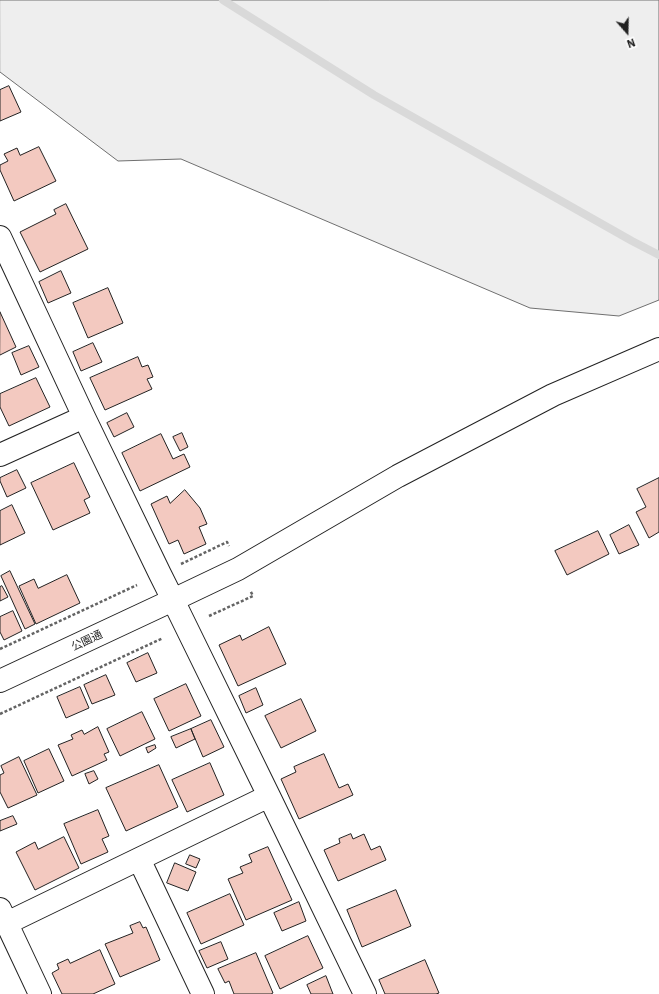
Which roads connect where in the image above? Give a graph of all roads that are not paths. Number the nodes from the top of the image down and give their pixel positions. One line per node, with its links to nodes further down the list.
1 (0, 237): 3 (street)
2 (659, 349): 5 (street, 公園通)
3 (84, 417): 4 (street); 5 (street)
4 (0, 455)
5 (173, 600): 6 (street, 公園通); 7 (street)
6 (0, 682)
7 (269, 796): 8 (street); 12 (street)
8 (139, 859): 9 (street); 11 (street)
9 (3, 916): 10 (street)
10 (40, 994)
11 (203, 994)
12 (365, 994)

